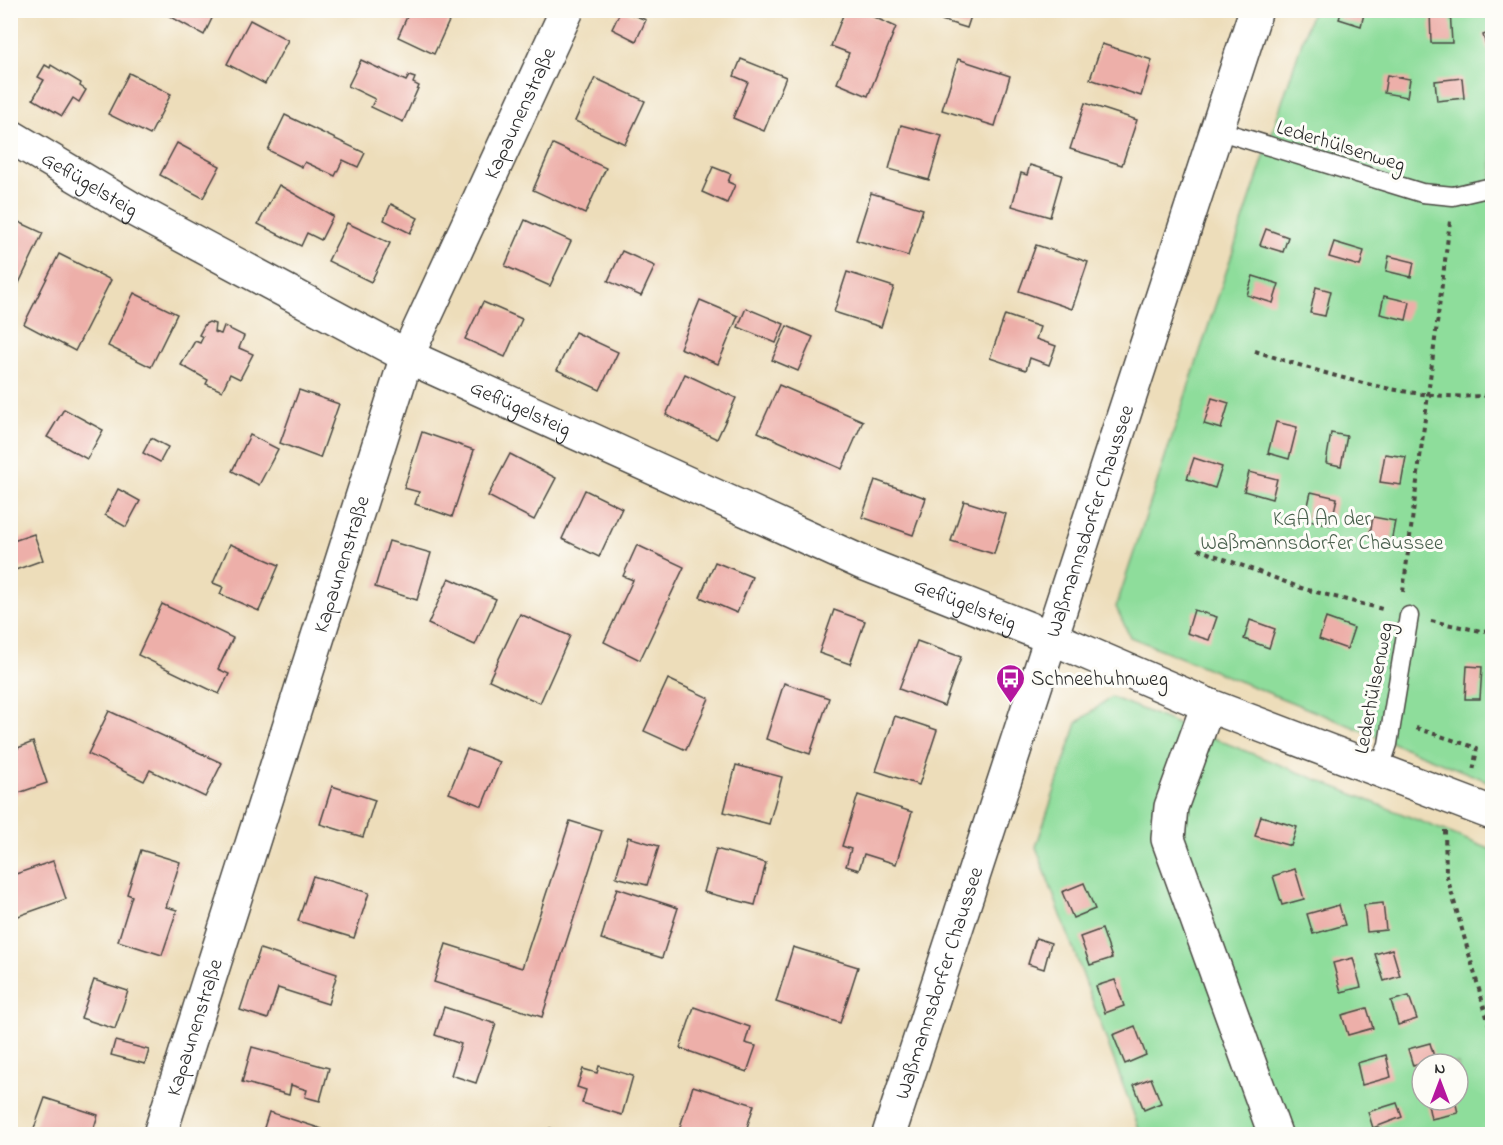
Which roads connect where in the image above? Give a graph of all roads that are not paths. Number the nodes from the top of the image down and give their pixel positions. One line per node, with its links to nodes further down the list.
1 (567, 10): 6 (street, Kapaunenstraße)
2 (1256, 10): 3 (street, Waßmannsdorfer Chaussee)
3 (1217, 130): 5 (lane, Lederhülsenweg); 8 (street, Waßmannsdorfer Chaussee)
4 (10, 136): 6 (street, Geflügelsteig)
5 (1492, 187)
6 (407, 356): 8 (street, Geflügelsteig); 12 (street, Kapaunenstraße)
7 (1405, 615): 10 (lane, Lederhülsenweg)
8 (1050, 638): 9 (street); 13 (street, Waßmannsdorfer Chaussee)
9 (1208, 705): 10 (street); 14 (street)
10 (1380, 768): 11 (street)
11 (1492, 813)
12 (160, 1134)
13 (889, 1134)
14 (1275, 1134)

